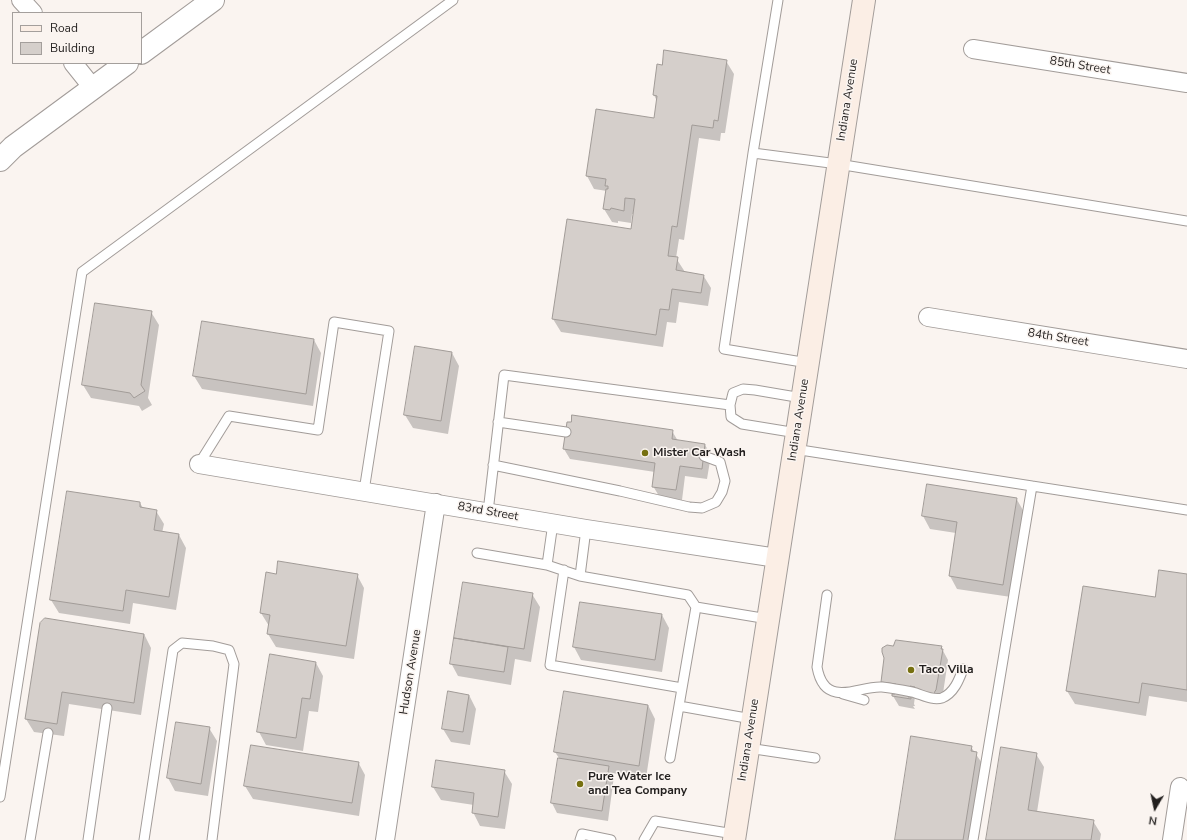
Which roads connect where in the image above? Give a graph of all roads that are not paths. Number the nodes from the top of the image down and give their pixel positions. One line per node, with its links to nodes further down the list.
1 (21, 0): 6 (street)
2 (213, 0): 8 (street)
3 (453, 0): 55 (lane)
4 (778, 0): 13 (lane)
5 (864, 0): 15 (main road, Indiana Avenue)
6 (32, 12)
7 (973, 49): 11 (street, 85th Street)
8 (142, 52)
9 (74, 64): 12 (street)
10 (126, 64): 12 (street)
11 (1187, 83)
12 (93, 88): 14 (street)
13 (753, 153): 15 (lane); 19 (lane)
14 (0, 160)
15 (838, 164): 16 (lane); 19 (main road, Indiana Avenue)
16 (1187, 221)
17 (928, 317): 18 (street, 84th Street)
18 (1187, 359)
19 (808, 362): 20 (main road, Indiana Avenue)
20 (802, 398): 21 (lane); 24 (main road, Indiana Avenue)
21 (730, 405): 22 (lane); 24 (lane)
22 (498, 422): 23 (lane); 27 (lane)
23 (566, 432)
24 (796, 441): 28 (lane); 36 (main road, Indiana Avenue)
25 (704, 456): 27 (lane)
26 (199, 464): 29 (street, 83rd Street); 29 (lane)
27 (493, 465): 32 (lane)
28 (1032, 486): 31 (lane); 65 (lane)
29 (364, 492): 30 (street, 83rd Street)
30 (436, 503): 32 (street, 83rd Street); 61 (street, Hudson Avenue)
31 (1187, 510)
32 (488, 512): 33 (street, 83rd Street)
33 (553, 523): 34 (street, 83rd Street); 37 (lane)
34 (586, 529): 36 (street, 83rd Street); 39 (lane)
35 (476, 554): 37 (lane)
36 (777, 558): 42 (main road, Indiana Avenue)
37 (547, 565): 38 (lane)
38 (564, 570): 39 (lane); 44 (lane)
39 (580, 576): 41 (lane)
40 (827, 595): 45 (lane)
41 (696, 607): 42 (lane); 44 (lane)
42 (768, 619): 49 (main road, Indiana Avenue)
43 (963, 669): 45 (lane)
44 (682, 688): 47 (lane)
45 (836, 692): 46 (lane)
46 (864, 700)
47 (679, 706): 49 (lane); 52 (lane)
48 (107, 708): 58 (lane)
49 (752, 719): 51 (main road, Indiana Avenue)
50 (48, 733): 57 (lane)
51 (748, 748): 53 (lane); 56 (main road, Indiana Avenue)
52 (670, 758)
53 (815, 758)
54 (1180, 787): 66 (street)
55 (0, 797)
56 (734, 837): 64 (lane)
57 (30, 840)
58 (88, 840)
59 (144, 840): 60 (lane)
60 (212, 840)
61 (385, 840)
62 (580, 840): 63 (lane)
63 (611, 840)
64 (644, 840)
65 (973, 840)
66 (1172, 840)

